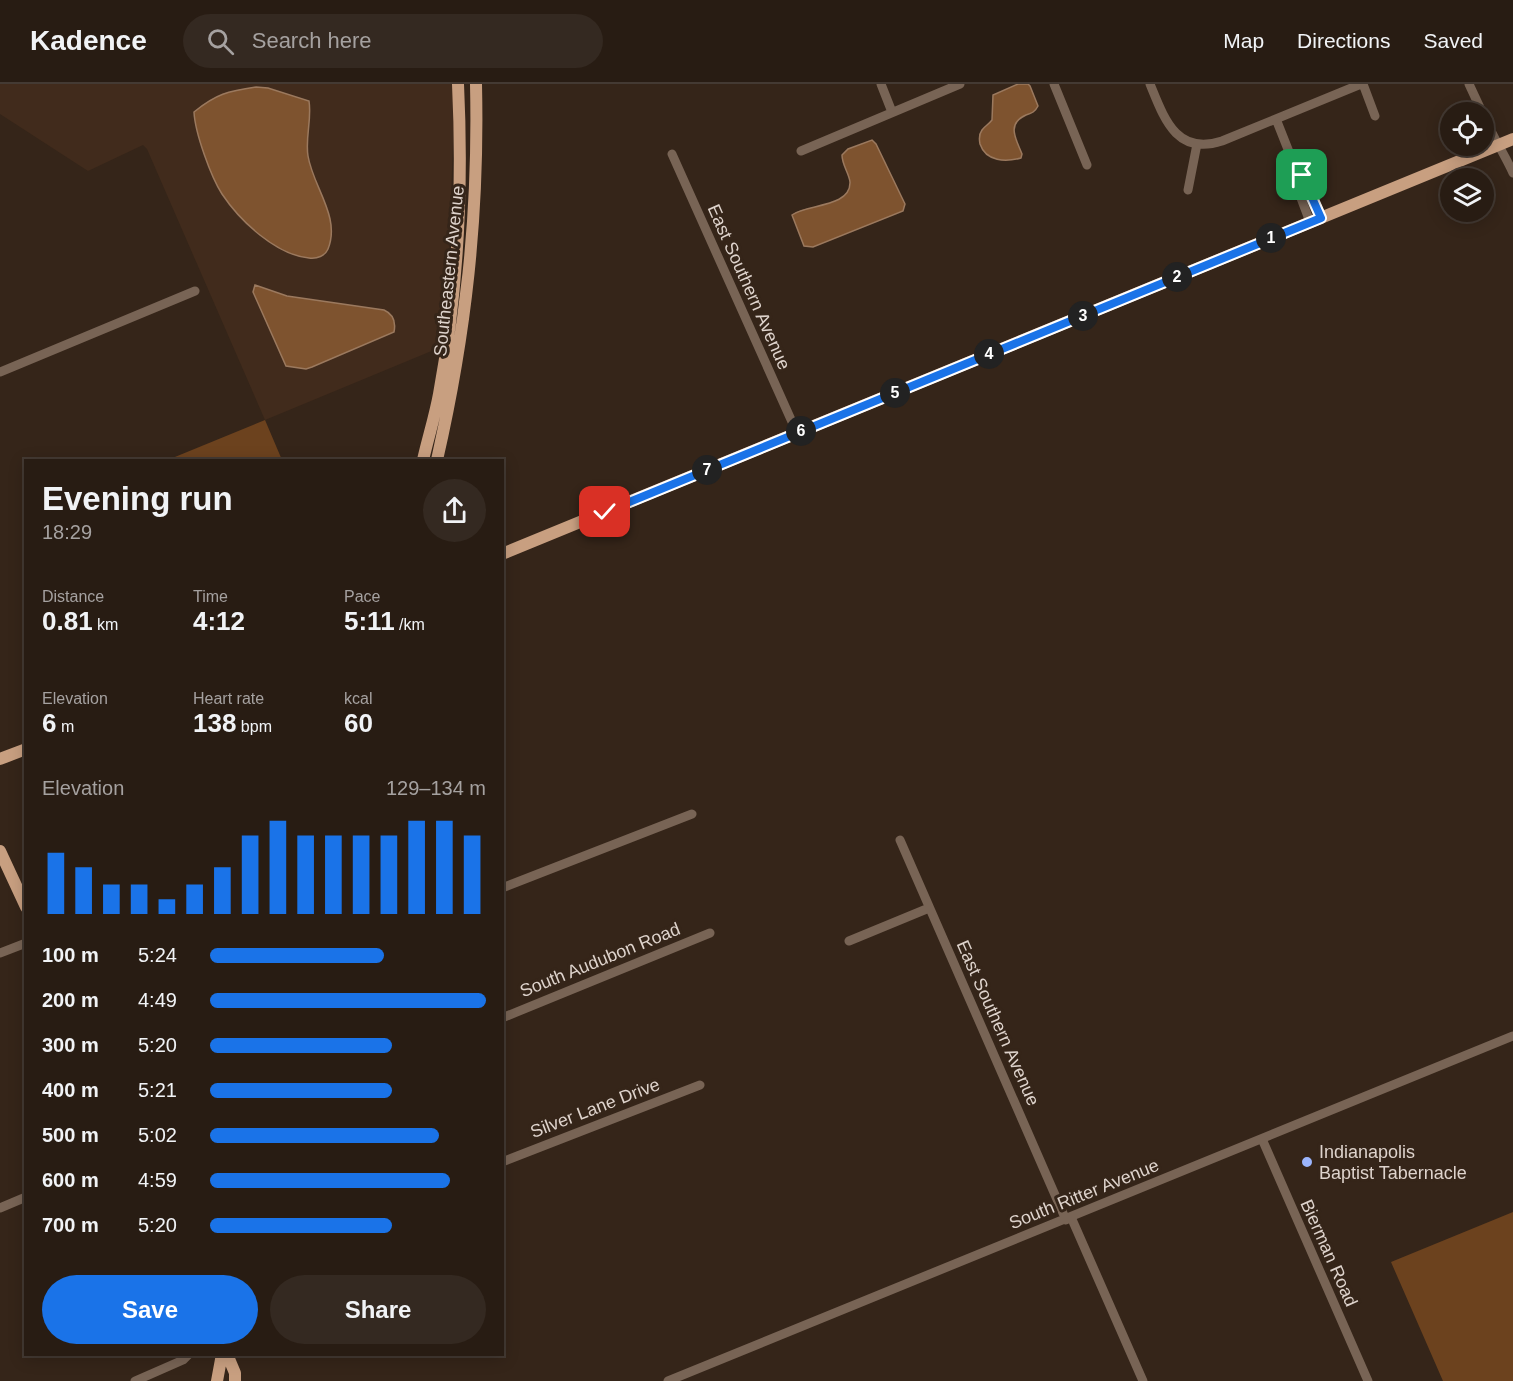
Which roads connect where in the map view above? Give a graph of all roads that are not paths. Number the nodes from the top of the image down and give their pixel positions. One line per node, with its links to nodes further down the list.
1 (458, 84): 26 (main road, Southeastern Avenue)
2 (476, 84): 27 (main road, Southeastern Avenue)
3 (881, 84): 10 (street)
4 (960, 84): 10 (street)
5 (1054, 84): 19 (street)
6 (1150, 84): 15 (street)
7 (1362, 84): 11 (street); 12 (street)
8 (1469, 84): 9 (street)
9 (1477, 102)
10 (892, 112): 17 (street)
11 (1375, 116)
12 (1275, 119): 15 (street); 22 (street)
13 (1513, 139): 16 (main road)
14 (1494, 140): 16 (street)
15 (1197, 144): 21 (street)
16 (1499, 145): 20 (street); 22 (main road)
17 (801, 151)
18 (672, 154): 25 (street, East Southern Avenue)
19 (1087, 165)
20 (1513, 173)
21 (1188, 190)
22 (1316, 220): 25 (main road)
23 (195, 291): 24 (street)
24 (0, 372)
25 (797, 433): 28 (main road)
26 (423, 459)
27 (437, 459)
28 (504, 553)
29 (24, 750): 30 (main road)
30 (0, 759)
31 (692, 814): 34 (street)
32 (900, 840): 36 (street, East Southern Avenue)
33 (0, 851): 35 (main road)
34 (504, 887)
35 (24, 903)
36 (929, 908): 38 (street); 48 (street, East Southern Avenue)
37 (710, 933): 41 (street, South Audubon Road)
38 (849, 941)
39 (24, 944): 40 (street)
40 (0, 953)
41 (504, 1017)
42 (1513, 1036): 44 (street, South Ritter Avenue)
43 (700, 1085): 45 (street, Silver Lane Drive)
44 (1262, 1139): 48 (street, South Ritter Avenue); 57 (street, Bierman Road)
45 (504, 1161)
46 (24, 1198): 47 (street)
47 (0, 1208)
48 (1068, 1219): 55 (street, South Ritter Avenue); 56 (street, East Southern Avenue)
49 (187, 1356): 52 (street)
50 (222, 1356): 53 (main road)
51 (232, 1368): 54 (main road)
52 (135, 1381)
53 (217, 1381)
54 (246, 1381)
55 (668, 1381)
56 (1143, 1381)
57 (1368, 1381)

